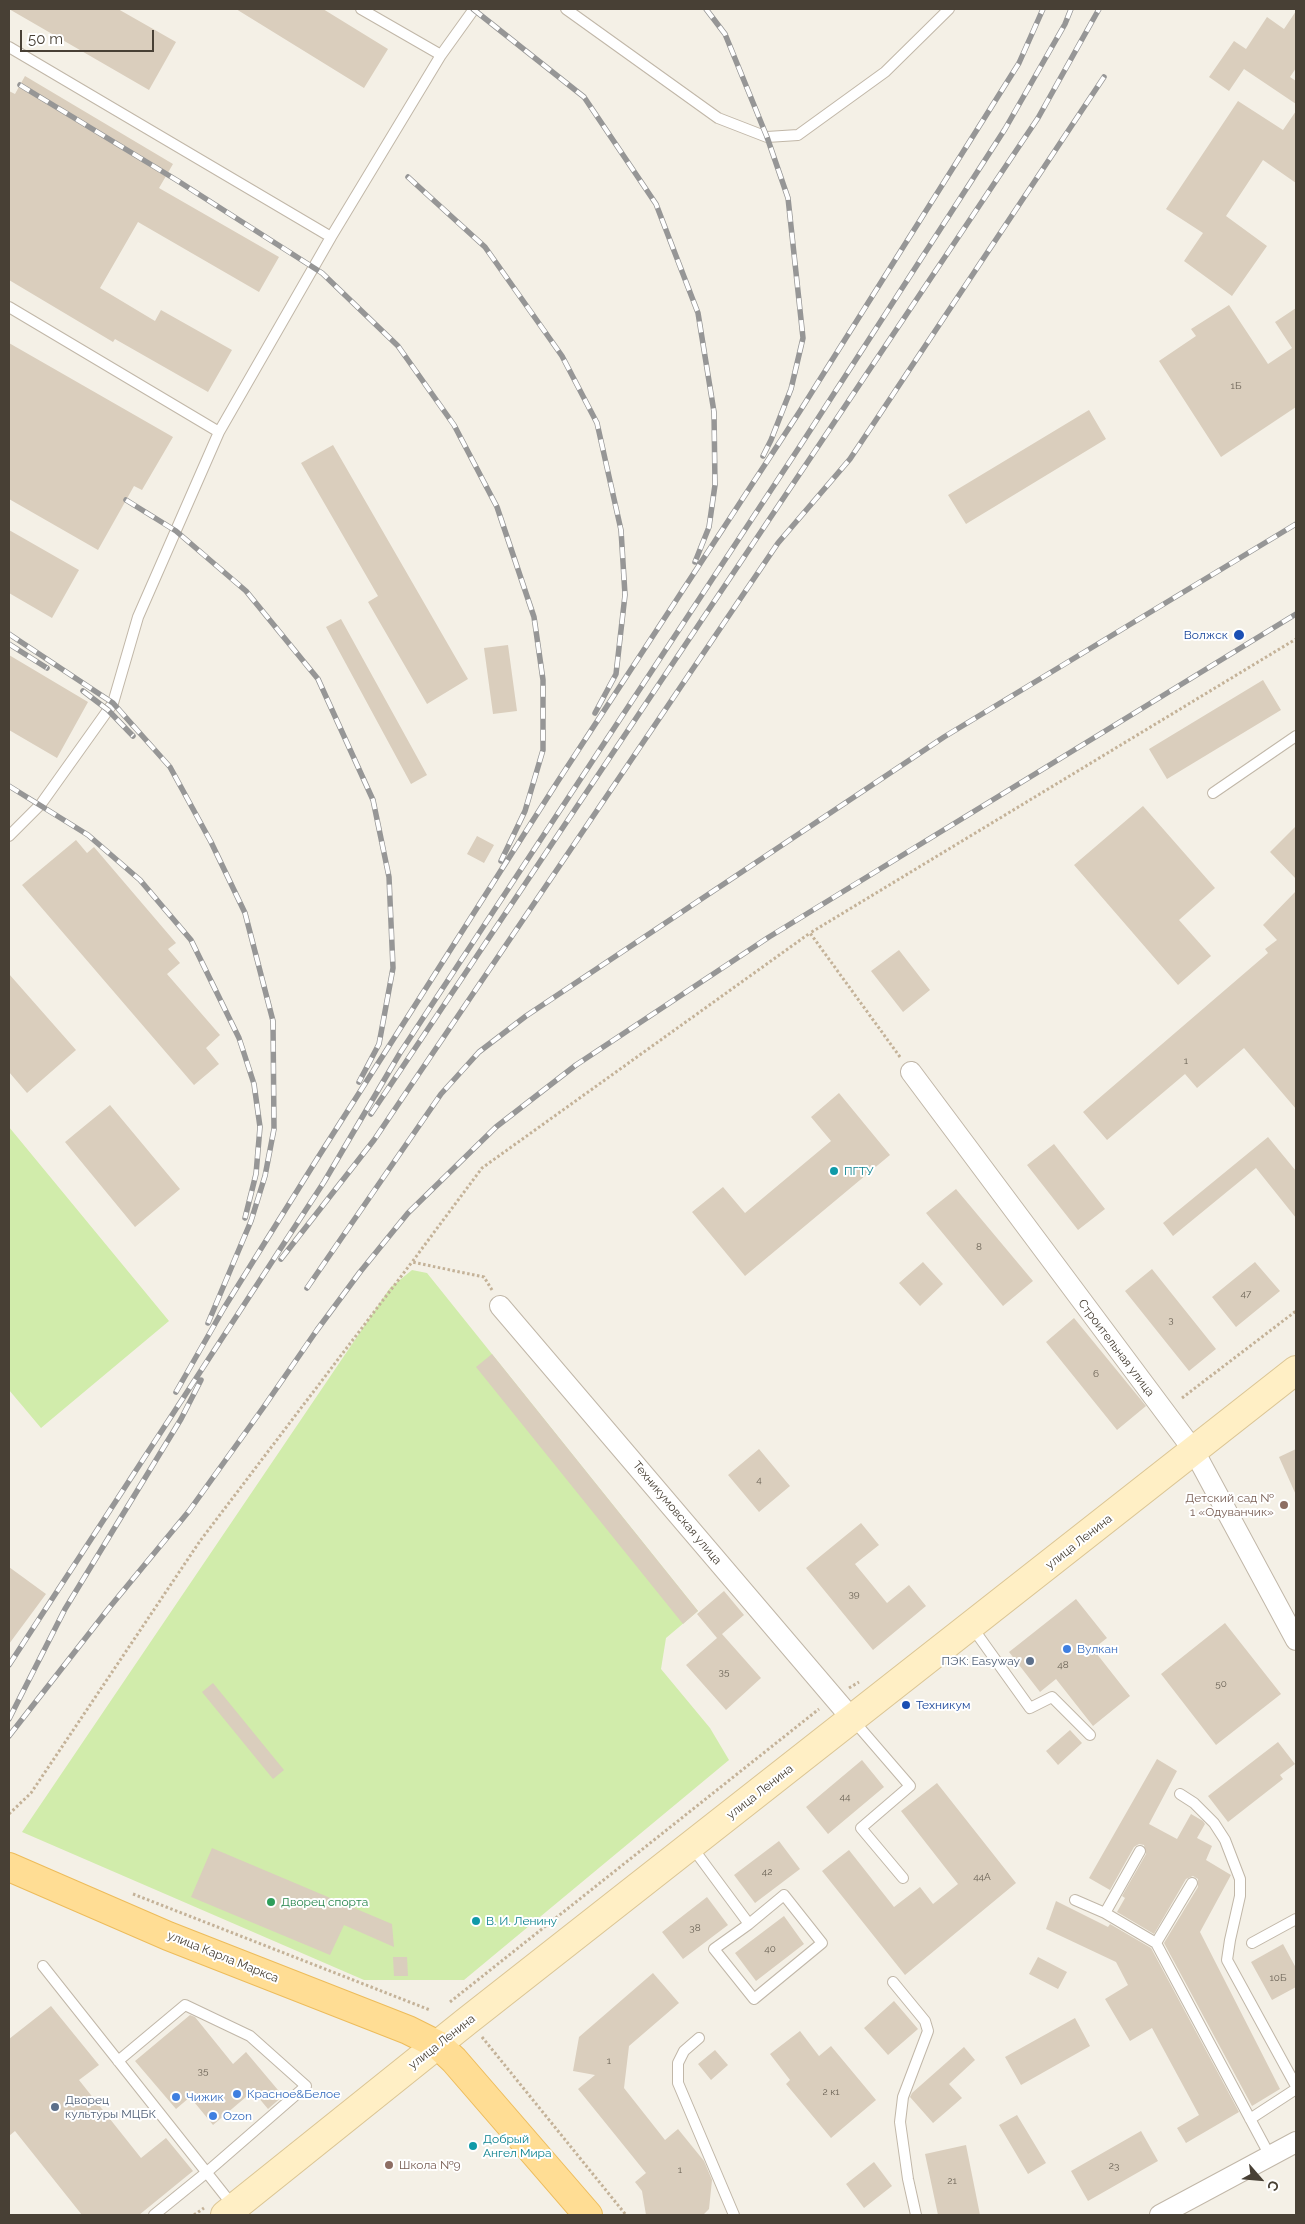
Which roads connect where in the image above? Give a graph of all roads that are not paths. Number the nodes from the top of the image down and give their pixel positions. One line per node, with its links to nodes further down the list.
1 (361, 9): 6 (lane)
2 (474, 9): 6 (lane)
3 (566, 9): 4 (lane)
4 (948, 9)
5 (9, 47): 7 (lane)
6 (441, 55): 7 (lane)
7 (331, 237): 9 (lane)
8 (9, 307): 9 (lane)
9 (219, 432): 12 (lane)
10 (1296, 736): 11 (lane)
11 (1213, 793)
12 (9, 836)
13 (911, 1072): 16 (street, Строительная улица)
14 (502, 1308): 19 (street, Техникумовская улица)
15 (1296, 1370): 16 (main road, улица Ленина)
16 (1194, 1451): 17 (main road, улица Ленина); 18 (street, Строительная улица)
17 (972, 1626): 19 (main road, улица Ленина); 20 (lane)
18 (1296, 1640)
19 (853, 1720): 22 (main road, улица Ленина); 25 (lane)
20 (1090, 1735)
21 (1180, 1794): 38 (lane)
22 (691, 1846): 30 (lane); 36 (main road, улица Ленина)
23 (1140, 1851): 28 (lane)
24 (9, 1867): 36 (main road, улица Карла Маркса)
25 (903, 1878)
26 (1192, 1883): 31 (lane)
27 (1075, 1900): 28 (lane)
28 (1106, 1913): 31 (lane)
29 (1296, 1919): 32 (lane)
30 (749, 1924): 30 (lane)
31 (1156, 1943): 39 (lane)
32 (1252, 1943)
33 (43, 1966): 37 (lane)
34 (893, 1982): 47 (lane)
35 (699, 2038): 46 (lane)
36 (438, 2045): 43 (main road, улица Ленина); 45 (main road, улица Карла Маркса)
37 (118, 2061): 42 (lane); 42 (lane)
38 (1296, 2088): 39 (lane)
39 (1250, 2119): 41 (lane)
40 (1296, 2142): 41 (street)
41 (1270, 2156): 48 (street)
42 (207, 2172): 43 (lane); 44 (lane)
43 (230, 2211)
44 (154, 2215)
45 (588, 2215)
46 (734, 2215)
47 (916, 2215)
48 (1160, 2215)

